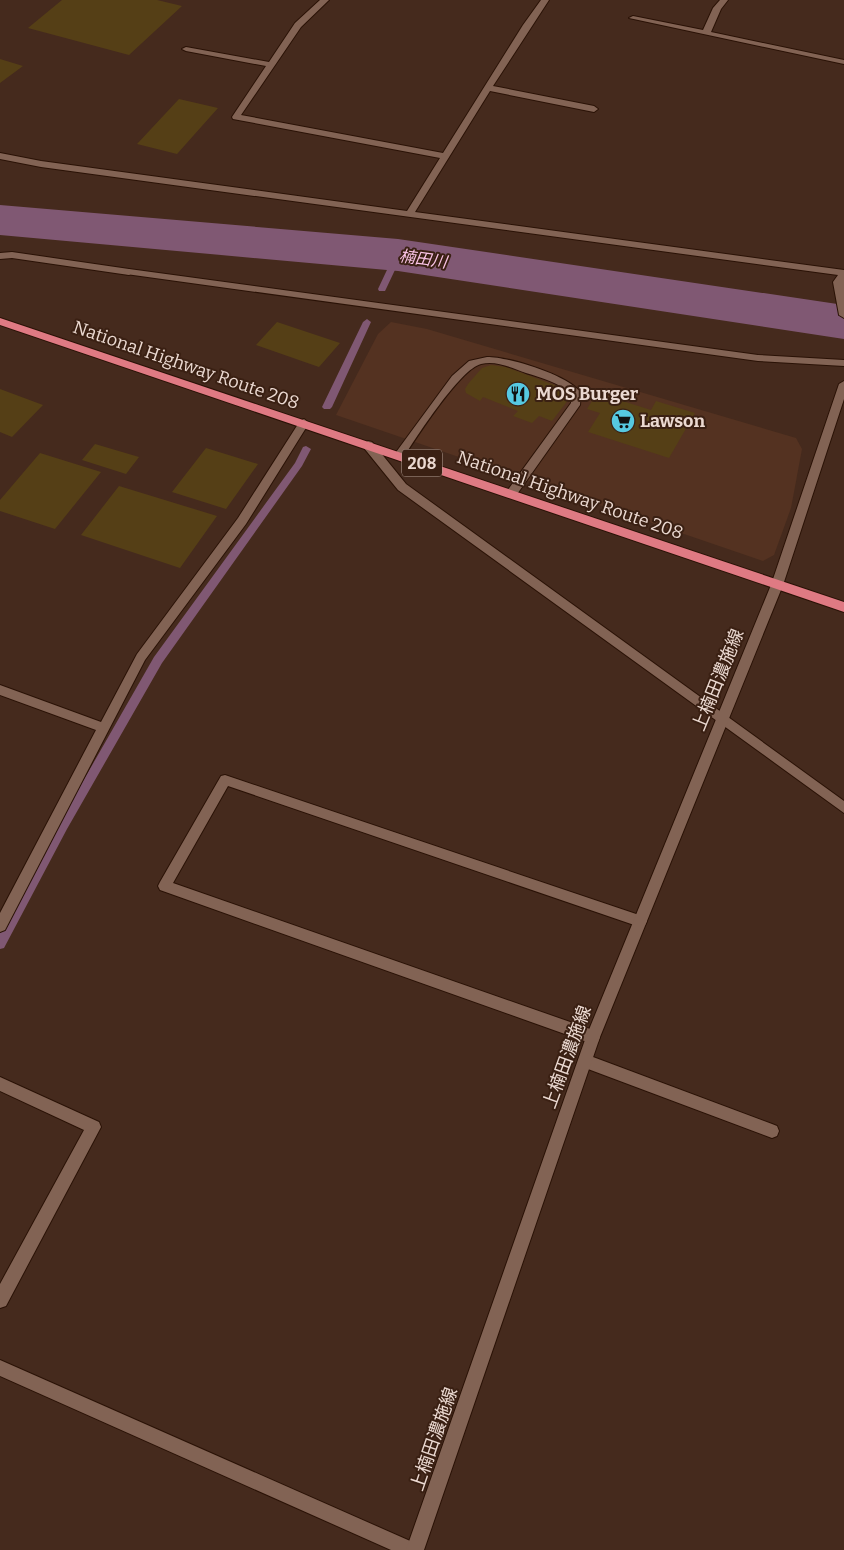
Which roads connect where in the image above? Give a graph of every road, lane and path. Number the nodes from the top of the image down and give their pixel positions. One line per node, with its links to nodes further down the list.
1 (325, 0): 8 (street)
2 (545, 0): 9 (street)
3 (724, 0): 5 (street)
4 (633, 18): 5 (street)
5 (706, 33): 7 (street)
6 (186, 49): 8 (street)
7 (844, 62)
8 (271, 65): 12 (street)
9 (488, 88): 10 (street); 12 (street)
10 (594, 109)
11 (0, 156): 13 (street)
12 (446, 156): 13 (street)
13 (410, 213): 15 (street)
14 (0, 256): 18 (street)
15 (842, 276): 16 (street)
16 (844, 315)
17 (0, 321): 20 (highway, National Highway Route 208 / 208)
18 (844, 363)
19 (844, 384): 24 (street, 上楠田濃施線)
20 (304, 423): 21 (highway, National Highway Route 208 / 208); 28 (street)
21 (368, 445): 22 (highway, National Highway Route 208 / 208); 27 (street)
22 (399, 455): 23 (highway, National Highway Route 208 / 208); 23 (street)
23 (511, 494): 24 (highway, National Highway Route 208 / 208)
24 (777, 585): 25 (highway, National Highway Route 208 / 208); 27 (street, 上楠田濃施線)
25 (844, 607)
26 (0, 690): 28 (street)
27 (722, 721): 29 (street); 30 (street, 上楠田濃施線)
28 (104, 728): 31 (street)
29 (844, 808)
30 (640, 921): 32 (street, 上楠田濃施線); 32 (street)
31 (0, 926)
32 (593, 1037): 33 (street, 上楠田濃施線)
33 (585, 1061): 35 (street); 39 (street, 上楠田濃施線)
34 (0, 1084): 36 (street)
35 (772, 1131)
36 (0, 1300)
37 (0, 1368): 38 (street)
38 (411, 1550)
39 (415, 1550)

